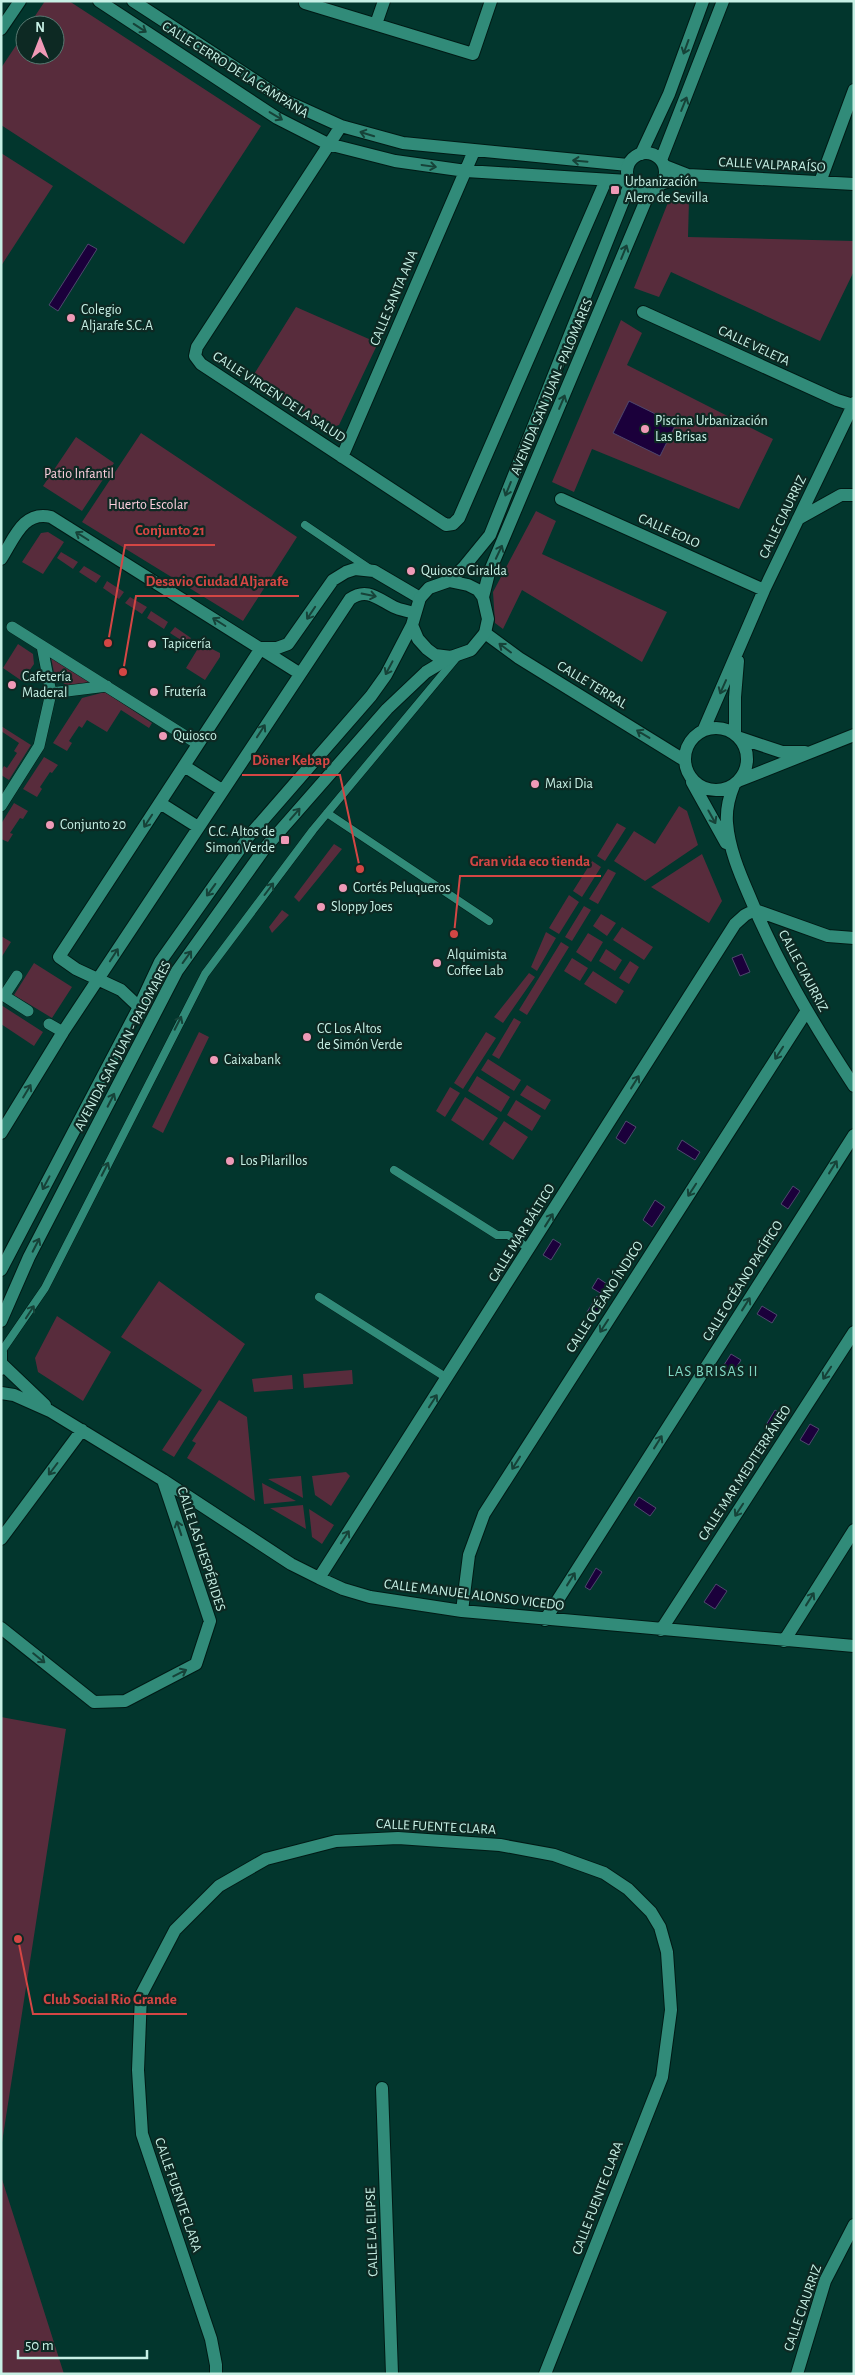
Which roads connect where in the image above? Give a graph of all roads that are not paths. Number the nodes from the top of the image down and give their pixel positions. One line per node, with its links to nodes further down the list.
1 (20, 1): 10 (street)
2 (99, 1): 13 (street, CALLE CERRO DE LA CAMPANA, one-way to 13)
3 (133, 1): 12 (street, CALLE CERRO DE LA CAMPANA)
4 (384, 1): 9 (street)
5 (491, 1): 9 (street)
6 (703, 1): 15 (street, one-way to 15)
7 (723, 1): 16 (street, one-way to 7)
8 (306, 2): 9 (street)
9 (376, 24)
10 (1, 29)
11 (853, 93): 22 (street)
12 (341, 126): 13 (street, CALLE VIRGEN DE LA SALUD); 14 (street, CALLE CERRO DE LA CAMPANA, one-way to 12)
13 (328, 144): 18 (street, CALLE CERRO DE LA CAMPANA, one-way to 18); 27 (street, CALLE VIRGEN DE LA SALUD)
14 (474, 151): 17 (street, CALLE CERRO DE LA CAMPANA, one-way to 14); 18 (street, CALLE SANTA ANA)
15 (641, 154): 16 (street); 17 (street)
16 (663, 163): 19 (street, CALLE VALPARAÍSO); 24 (street)
17 (628, 165): 21 (street)
18 (466, 171): 20 (street, CALLE CERRO DE LA CAMPANA); 27 (street, CALLE SANTA ANA)
19 (688, 175): 22 (street, CALLE VALPARAÍSO); 24 (street, CALLE VALPARAÍSO)
20 (606, 180): 21 (street, CALLE CERRO DE LA CAMPANA); 27 (street, CALLE VIRGEN DE LA SALUD)
21 (629, 182): 24 (street); 34 (street, AVENIDA SAN JUAN - PALOMARES, one-way to 34)
22 (820, 182): 23 (street, CALLE VALPARAÍSO)
23 (854, 184)
24 (657, 187): 36 (street, AVENIDA SAN JUAN - PALOMARES, one-way to 24)
25 (643, 312): 26 (street, CALLE VELETA)
26 (853, 406): 30 (street, CALLE CIAURRIZ)
27 (342, 457)
28 (854, 495): 30 (street)
29 (561, 499): 35 (street, CALLE EOLO)
30 (798, 519): 35 (street, CALLE CIAURRIZ)
31 (305, 524): 33 (lane)
32 (1, 559): 43 (street, one-way to 32)
33 (374, 571): 37 (street); 43 (street, one-way to 43)
34 (449, 581): 36 (street); 37 (street)
35 (764, 590): 41 (street, CALLE CIAURRIZ)
36 (483, 597): 40 (street)
37 (420, 598): 38 (street)
38 (413, 619): 44 (street); 45 (street, one-way to 38); 69 (street, AVENIDA SAN JUAN - PALOMARES, one-way to 69)
39 (12, 627): 42 (street)
40 (485, 633): 44 (street); 53 (street, CALLE TERRAL, one-way to 40)
41 (741, 644): 48 (street, CALLE CIAURRIZ, one-way to 48); 50 (street, CALLE CIAURRIZ)
42 (42, 646): 46 (street); 47 (street)
43 (261, 648): 45 (street); 51 (street)
44 (455, 656): 60 (lane); 81 (street, AVENIDA SAN JUAN - PALOMARES, one-way to 44)
45 (299, 673): 57 (street, one-way to 45)
46 (107, 686): 47 (street); 51 (street)
47 (52, 693): 59 (street)
48 (704, 730): 50 (street); 53 (street)
49 (854, 735): 52 (street)
50 (738, 736): 52 (street); 56 (street)
51 (198, 744): 54 (street)
52 (820, 749): 56 (street)
53 (684, 760): 55 (street)
54 (184, 766): 57 (street); 58 (street)
55 (688, 775): 56 (street); 62 (street, CALLE CIAURRIZ, one-way to 62)
56 (736, 783): 62 (street, CALLE CIAURRIZ)
57 (222, 790): 61 (street)
58 (160, 803): 61 (street); 67 (street, one-way to 67)
59 (1, 806)
60 (326, 813): 64 (lane); 83 (lane, one-way to 60)
61 (198, 827): 67 (street, one-way to 61)
62 (736, 863): 63 (street, CALLE CIAURRIZ)
63 (755, 910): 65 (street); 71 (street, CALLE CIAURRIZ); 78 (street, CALLE MAR BÁLTICO, one-way to 63)
64 (489, 921)
65 (854, 938)
66 (17, 976): 68 (street)
67 (99, 978): 69 (street); 73 (street)
68 (3, 995): 70 (street)
69 (139, 1007): 79 (street, AVENIDA SAN JUAN - PALOMARES, one-way to 79)
70 (28, 1011)
71 (806, 1012): 74 (street, CALLE CIAURRIZ); 92 (street, CALLE OCÉANO ÍNDICO, one-way to 92)
72 (50, 1024): 73 (street)
73 (63, 1032): 75 (street, one-way to 73)
74 (854, 1086)
75 (1, 1133)
76 (854, 1134): 93 (street, CALLE OCÉANO PACÍFICO, one-way to 76)
77 (394, 1170): 78 (lane)
78 (530, 1249): 84 (street, CALLE MAR BÁLTICO)
79 (1, 1270)
80 (319, 1297): 84 (lane)
81 (1, 1321)
82 (854, 1332): 95 (street, CALLE MAR MEDITERRÁNEO, one-way to 95)
83 (2, 1359): 86 (street, CALLE MANUEL ALONSO VICEDO)
84 (447, 1378): 91 (street, CALLE MAR BÁLTICO, one-way to 84)
85 (1, 1393): 86 (street, CALLE MANUEL ALONSO VICEDO)
86 (50, 1410): 87 (street, CALLE MANUEL ALONSO VICEDO)
87 (82, 1430): 88 (street, CALLE MANUEL ALONSO VICEDO); 90 (street, one-way to 90)
88 (163, 1480): 91 (street, CALLE MANUEL ALONSO VICEDO); 94 (street, CALLE LAS HESPÉRIDES, one-way to 88)
89 (854, 1530): 96 (street, one-way to 89)
90 (1, 1538)
91 (318, 1578): 92 (street, CALLE MANUEL ALONSO VICEDO)
92 (462, 1612): 93 (street, CALLE MANUEL ALONSO VICEDO)
93 (545, 1620): 95 (street, CALLE MANUEL ALONSO VICEDO)
94 (1, 1628)
95 (661, 1630): 96 (street, CALLE MANUEL ALONSO VICEDO)
96 (784, 1641): 97 (street, CALLE MANUEL ALONSO VICEDO)
97 (854, 1646)
98 (382, 2088): 101 (street, CALLE LA ELIPSE)
99 (854, 2225): 103 (street, CALLE CIAURRIZ)
100 (216, 2374): 102 (street, CALLE FUENTE CLARA)
101 (392, 2374)
102 (545, 2374)
103 (796, 2374)

